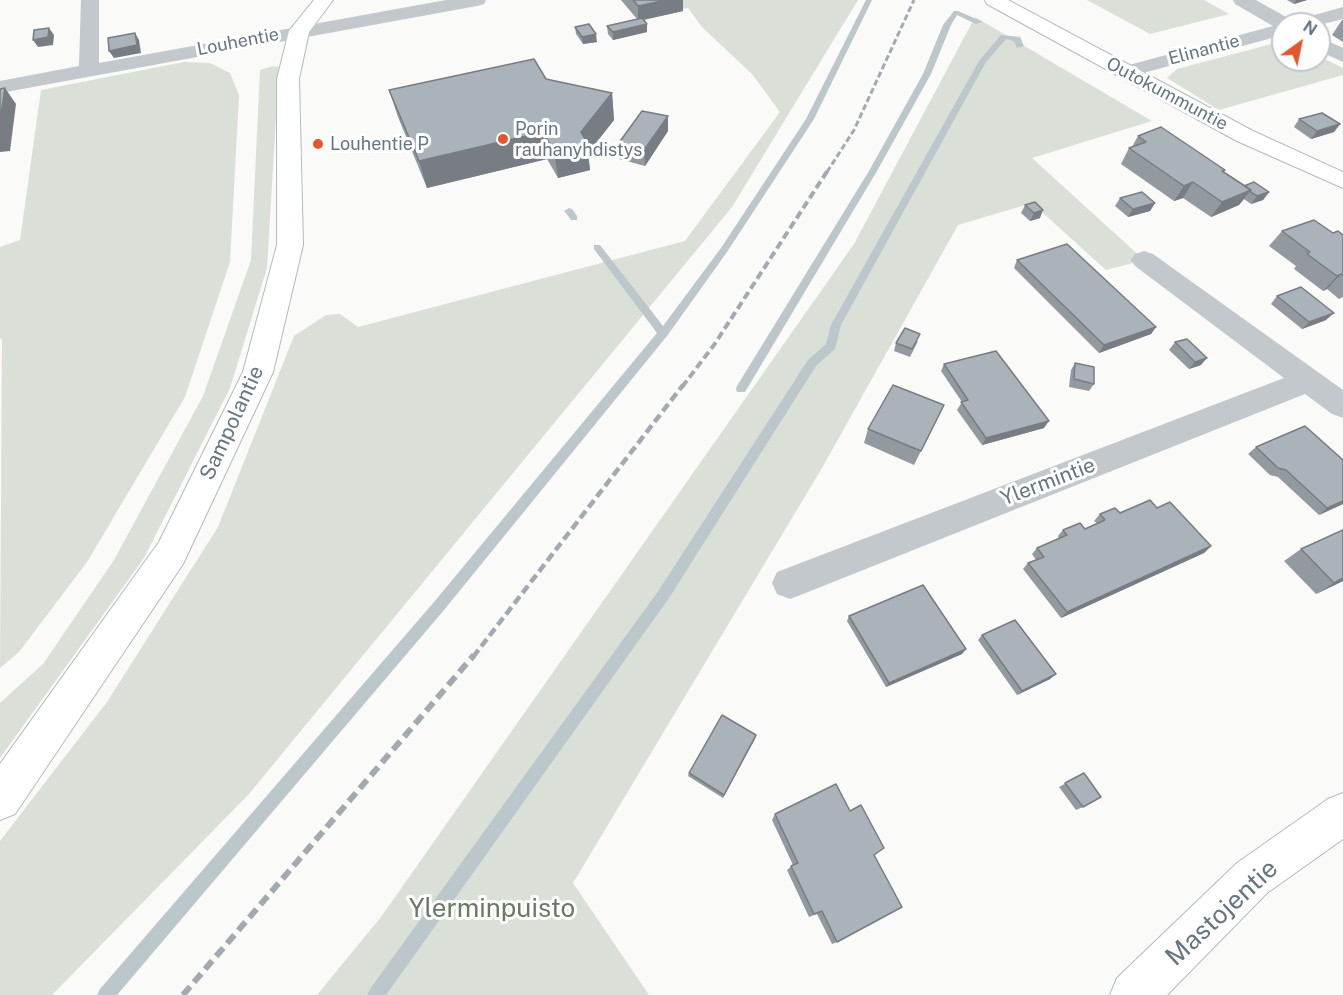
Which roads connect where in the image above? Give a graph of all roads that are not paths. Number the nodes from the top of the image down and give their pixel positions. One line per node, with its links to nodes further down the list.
1 (90, 0): 9 (street)
2 (324, 0): 7 (street, Sampolantie)
3 (477, 0): 7 (street, Louhentie)
4 (994, 0): 10 (street, Outokummuntie)
5 (1242, 0): 6 (street)
6 (1271, 16)
7 (299, 31): 9 (street, Louhentie); 17 (street, Sampolantie)
8 (1271, 32): 10 (street, Elinantie)
9 (89, 70): 11 (street, Louhentie)
10 (1125, 72): 12 (street, Outokummuntie)
11 (0, 87)
12 (1343, 181)
13 (1144, 260): 14 (street)
14 (1307, 381): 15 (street); 16 (street, Ylermintie)
15 (1343, 406)
16 (790, 583)
17 (0, 799)
18 (1343, 814): 19 (street, Mastojentie)
19 (1134, 995)

